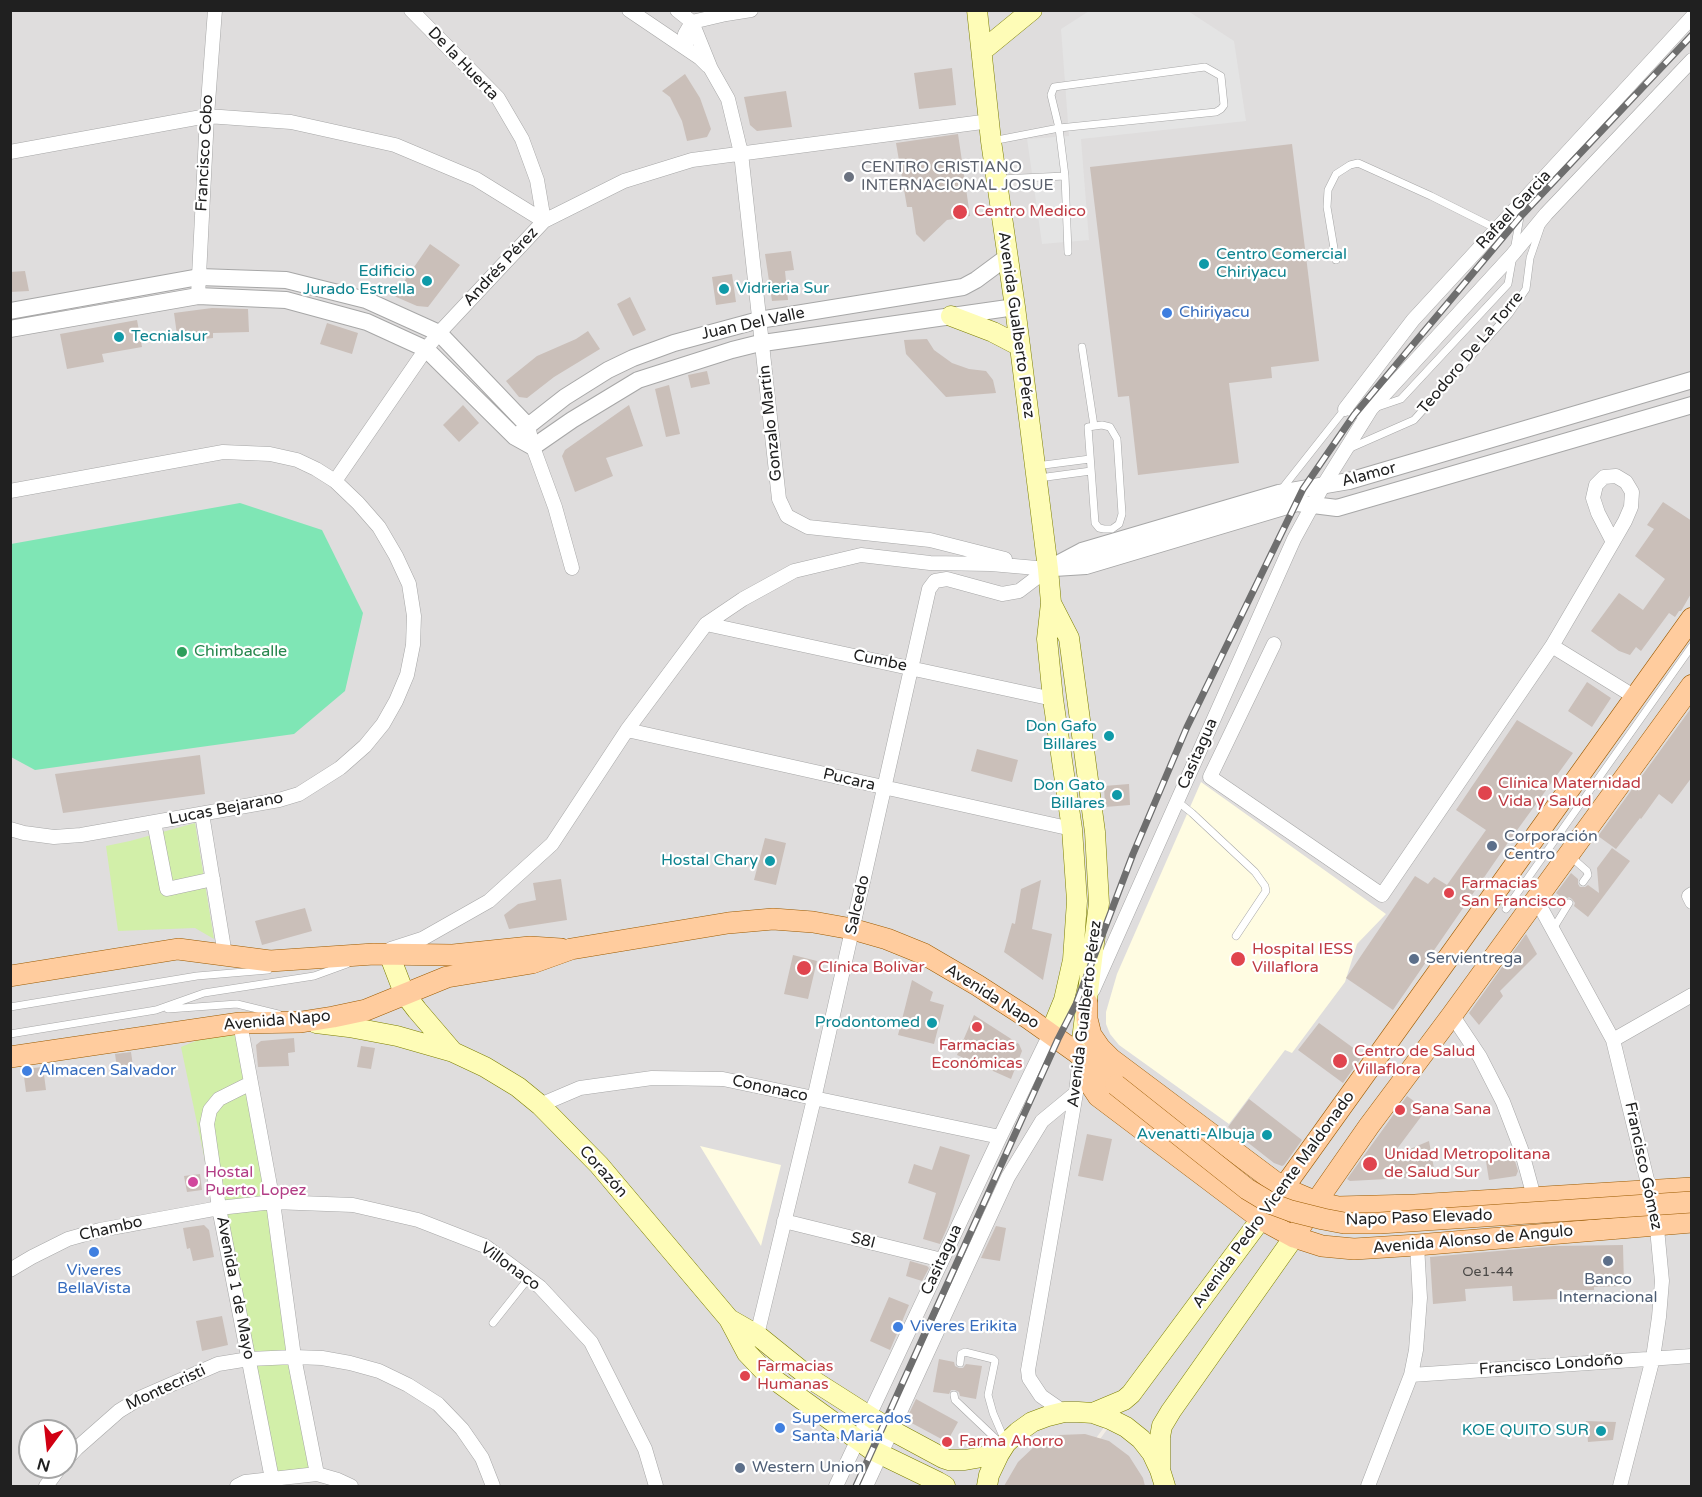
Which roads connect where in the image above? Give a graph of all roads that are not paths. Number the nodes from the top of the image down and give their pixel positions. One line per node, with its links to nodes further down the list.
1 (215, 10): 14 (street, Francisco Cobo)
2 (411, 10): 24 (street, De la Huerta)
3 (629, 10): 10 (street, Gonzalo Martín)
4 (677, 10): 9 (street, Gonzalo Martín)
5 (751, 10): 9 (street)
6 (977, 10): 11 (main road, Avenida Gualberto Pérez)
7 (1032, 10): 11 (main road)
8 (1692, 17): 22 (street, Rafael Garcia)
9 (692, 22): 10 (street); 13 (street, Gonzalo Martín)
10 (687, 49): 13 (street, Gonzalo Martín)
11 (982, 51): 15 (main road, Avenida Gualberto Pérez)
12 (1692, 60): 23 (street, Teodoro De La Torre)
13 (711, 69): 19 (street, Gonzalo Martín)
14 (207, 116): 18 (street); 24 (street); 30 (street, Francisco Cobo)
15 (990, 121): 17 (main road, Avenida Gualberto Pérez); 19 (street, Andrés Pérez)
16 (1059, 128): 16 (lane); 17 (lane); 20 (lane)
17 (992, 141): 21 (main road, Avenida Gualberto Pérez)
18 (10, 152)
19 (741, 153): 24 (street, Andrés Pérez); 35 (street, Gonzalo Martín)
20 (1065, 176): 21 (lane); 26 (lane)
21 (997, 179): 28 (main road, Avenida Gualberto Pérez)
22 (1529, 194): 25 (street, Rafael Garcia); 27 (lane)
23 (1546, 214): 27 (street, Teodoro De La Torre); 50 (lane, Teodoro De La Torre)
24 (544, 222): 37 (street, Andrés Pérez)
25 (1497, 229): 29 (lane); 44 (street, Rafael Garcia)
26 (1068, 252)
27 (1514, 254): 45 (street, Teodoro De La Torre)
28 (1007, 257): 32 (main road, Avenida Gualberto Pérez); 35 (street, Juan Del Valle)
29 (1336, 260)
30 (199, 277): 31 (street, Francisco Cobo); 33 (street); 37 (street)
31 (198, 296): 36 (street); 41 (street)
32 (1015, 307): 34 (street, Juan Del Valle); 39 (main road, Avenida Gualberto Pérez)
33 (10, 311)
34 (951, 316): 38 (street, Juan Del Valle); 39 (main road)
35 (759, 320): 38 (street, Gonzalo Martín); 46 (street, Juan Del Valle)
36 (10, 328)
37 (439, 333): 41 (street, Andrés Pérez); 46 (street)
38 (763, 343): 49 (street, Juan Del Valle); 61 (street, Gonzalo Martín)
39 (1020, 346): 53 (main road, Avenida Gualberto Pérez)
40 (1082, 347): 47 (lane)
41 (426, 349): 48 (street); 54 (street, Andrés Pérez)
42 (1692, 380): 55 (street, Alamor)
43 (1692, 405): 58 (street, Alamor)
44 (1345, 409): 45 (lane); 57 (lane)
45 (1371, 409): 50 (street, Teodoro De La Torre)
46 (528, 426): 48 (street, Juan Del Valle); 49 (street)
47 (1094, 426): 51 (lane); 52 (lane)
48 (514, 436): 49 (street)
49 (533, 447): 60 (street)
50 (1346, 450): 55 (street, Teodoro De La Torre)
51 (1090, 459): 52 (lane); 53 (lane)
52 (1091, 471): 53 (lane)
53 (1036, 472): 61 (main road, Avenida Gualberto Pérez)
54 (335, 481): 56 (street, Lucas Bejarano); 76 (street, Lucas Bejarano)
55 (1323, 486): 57 (street, Alamor); 58 (street, Teodoro De La Torre)
56 (10, 491)
57 (1279, 493): 61 (street, Alamor)
58 (1312, 505): 61 (street, Alamor); 75 (street, Casitagua)
59 (1613, 542): 67 (street)
60 (572, 568)
61 (1048, 569): 62 (street, Alamor); 63 (main road, Avenida Gualberto Pérez); 65 (street)
62 (935, 581): 69 (street, Salcedo)
63 (1051, 603): 72 (main road, Avenida Gualberto Pérez); 99 (main road, Avenida Gualberto Pérez)
64 (1692, 618): 71 (main road, Avenida Pedro Vicente Maldonado)
65 (706, 624): 69 (street, Cumbe); 73 (street)
66 (1274, 644): 67 (street)
67 (1552, 646): 71 (street)
68 (1692, 646): 87 (lane)
69 (912, 667): 72 (street, Cumbe); 74 (street, Salcedo)
70 (1692, 685): 80 (main road, Avenida Pedro Vicente Maldonado)
71 (1635, 697): 117 (main road, Avenida Pedro Vicente Maldonado)
72 (1053, 699): 79 (main road, Avenida Gualberto Pérez)
73 (627, 730): 74 (street, Pucara); 92 (street)
74 (885, 788): 79 (street, Pucara); 88 (street, Salcedo)
75 (1177, 801): 90 (lane); 99 (street, Casitagua)
76 (202, 814): 77 (street, Lucas Bejarano); 81 (street)
77 (154, 822): 78 (street, Lucas Bejarano); 81 (street)
78 (10, 829)
79 (1072, 829): 106 (main road, Avenida Gualberto Pérez)
80 (1569, 855): 82 (lane); 84 (main road, Avenida Pedro Vicente Maldonado)
81 (213, 879): 93 (street)
82 (1584, 882)
83 (1692, 894): 85 (street)
84 (1536, 899): 89 (street, Francisco Gómez); 102 (main road, Avenida Pedro Vicente Maldonado)
85 (1692, 902)
86 (1569, 903): 89 (lane)
87 (1506, 909)
88 (852, 929): 91 (main road, Avenida Napo); 106 (main road, Avenida Napo); 114 (street, Salcedo)
89 (1553, 929): 107 (street, Francisco Gómez)
90 (1236, 936)
91 (571, 949): 92 (main road, Avenida Napo); 97 (main road, Avenida Napo)
92 (382, 954): 93 (main road, Avenida Napo); 94 (lane); 97 (main road, Corazón); 101 (lane)
93 (225, 955): 96 (main road, Avenida Napo)
94 (289, 968)
95 (278, 969): 100 (lane)
96 (10, 976)
97 (404, 993): 103 (main road, Avenida Napo); 108 (main road, Corazón)
98 (1692, 996): 107 (street)
99 (1087, 1003): 110 (main road, Avenida Gualberto Pérez); 111 (main road)
100 (10, 1006)
101 (156, 1010): 103 (lane); 105 (lane)
102 (1452, 1015): 120 (street); 122 (main road, Avenida Pedro Vicente Maldonado)
103 (302, 1022): 104 (main road, Avenida Napo); 108 (main road, Corazón)
104 (240, 1023): 109 (main road, Avenida Napo); 112 (street)
105 (10, 1034)
106 (1050, 1034): 110 (main road, Avenida Napo); 116 (street, Casitagua)
107 (1613, 1040): 119 (street, Francisco Gómez)
108 (453, 1052): 115 (main road, Corazón)
109 (10, 1058)
110 (1085, 1059): 111 (main road); 113 (street, Avenida Gualberto Pérez); 123 (main road, Napo Paso Elevado, bridge); 125 (main road)
111 (1111, 1059): 117 (main road)
112 (251, 1083): 121 (street); 124 (street, Avenida 1 de Mayo)
113 (1076, 1093): 144 (street, Avenida Gualberto Pérez); 147 (street, Casitagua)
114 (814, 1099): 115 (street, Cononaco); 116 (street, Cononaco); 126 (street, Salcedo)
115 (540, 1105): 134 (main road, Corazón)
116 (1000, 1137): 131 (street, Casitagua)
117 (1283, 1188): 122 (main road); 125 (main road, Avenida Pedro Vicente Maldonado)
118 (1692, 1188): 119 (main road)
119 (1650, 1190): 120 (main road); 128 (street, Francisco Gómez)
120 (1534, 1197): 122 (main road)
121 (273, 1202): 124 (street, Villonaco); 133 (street, Villonaco); 138 (street)
122 (1316, 1202): 129 (main road, Avenida Pedro Vicente Maldonado)
123 (1692, 1202)
124 (219, 1208): 132 (street, Chambo); 140 (street, Avenida 1 de Mayo)
125 (1261, 1219): 129 (main road, Avenida Alonso de Angulo); 145 (main road, Avenida Pedro Vicente Maldonado)
126 (784, 1221): 131 (street, S8I); 136 (street, Salcedo)
127 (1692, 1222): 128 (main road, Avenida Alonso de Angulo)
128 (1657, 1225): 130 (main road, Avenida Alonso de Angulo); 139 (street, Francisco Gómez)
129 (1294, 1237): 130 (main road, Avenida Alonso de Angulo); 153 (main road, Avenida Pedro Vicente Maldonado)
130 (1417, 1245): 142 (street)
131 (942, 1260): 146 (street, Casitagua)
132 (10, 1270)
133 (528, 1279): 135 (lane); 158 (street, Villonaco)
134 (729, 1319): 136 (main road, Corazón); 148 (main road, Corazón)
135 (493, 1323)
136 (757, 1335): 146 (main road, Corazón)
137 (1692, 1356): 139 (street, Francisco Londoño)
138 (294, 1357): 140 (street, Montecristi); 152 (street); 157 (street, Montecristi)
139 (1653, 1358): 142 (street, Francisco Londoño); 164 (street, Francisco Gómez)
140 (249, 1359): 149 (street, Montecristi); 154 (street, Avenida 1 de Mayo)
141 (960, 1363): 150 (lane)
142 (1412, 1375): 163 (street)
143 (954, 1395): 150 (lane)
144 (1064, 1412): 145 (main road); 150 (main road)
145 (1093, 1413): 153 (main road)
146 (869, 1416): 147 (main road, Corazón); 148 (street, Casitagua)
147 (891, 1430): 150 (main road, Corazón); 151 (street, Casitagua)
148 (858, 1441): 151 (main road, Corazón); 159 (street, Casitagua)
149 (78, 1446)
150 (1002, 1448): 162 (main road)
151 (881, 1454): 160 (street, Casitagua); 161 (main road, Corazón)
152 (317, 1474): 154 (street); 156 (street)
153 (1162, 1478)
154 (272, 1479): 155 (street)
155 (237, 1486)
156 (351, 1486)
157 (493, 1486)
158 (656, 1486)
159 (836, 1486)
160 (866, 1486)
161 (945, 1486)
162 (987, 1486)
163 (1368, 1486)
164 (1620, 1486)

